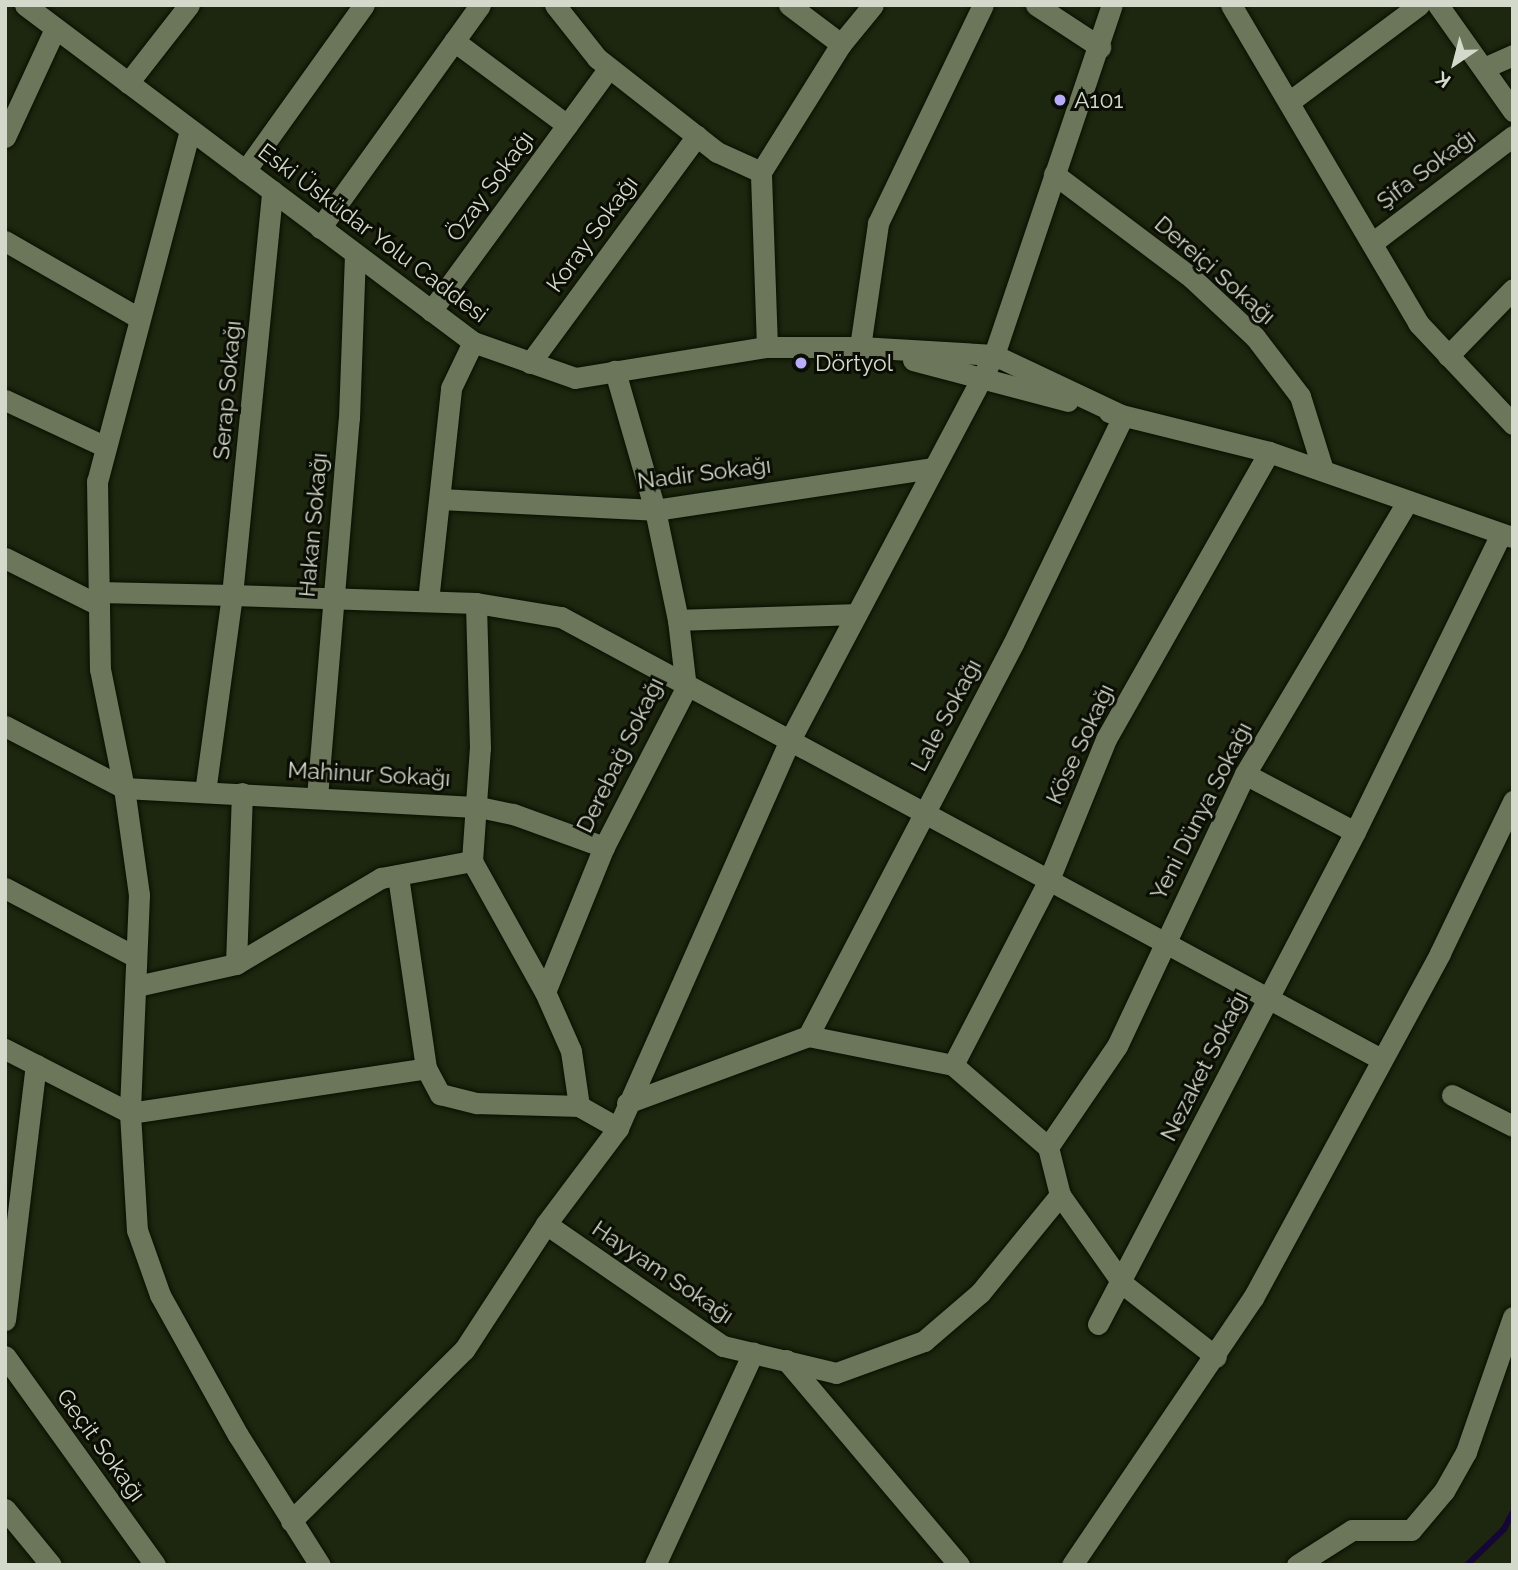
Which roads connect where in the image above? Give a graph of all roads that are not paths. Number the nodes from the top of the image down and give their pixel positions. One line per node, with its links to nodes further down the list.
1 (189, 5): 21 (street)
2 (363, 5): 29 (street)
3 (480, 5): 15 (street)
4 (555, 5): 20 (street)
5 (789, 5): 16 (street)
6 (873, 5): 16 (street)
7 (984, 5): 42 (street)
8 (1036, 5): 17 (street)
9 (1112, 5): 17 (street)
10 (1231, 5): 22 (street)
11 (1419, 5): 22 (street)
12 (1438, 5): 19 (street)
13 (35, 8): 14 (street, Eski Üsküdar Yolu Caddesi)
14 (55, 29): 21 (street, Eski Üsküdar Yolu Caddesi); 28 (street)
15 (454, 41): 24 (street, Özay Sokağı); 33 (street)
16 (841, 44): 30 (street)
17 (1100, 47): 31 (street)
18 (1513, 55): 19 (street)
19 (1486, 67): 23 (street)
20 (609, 68): 24 (street, Özay Sokağı); 26 (street)
21 (128, 83): 25 (street, Eski Üsküdar Yolu Caddesi)
22 (1289, 102): 35 (street)
23 (1513, 111)
24 (566, 125): 38 (street, Özay Sokağı)
25 (190, 130): 29 (street, Eski Üsküdar Yolu Caddesi); 39 (street)
26 (697, 136): 30 (street); 45 (street, Koray Sokağı)
27 (1513, 136): 35 (street, Şifa Sokağı)
28 (5, 137)
29 (245, 171): 32 (street, Eski Üsküdar Yolu Caddesi)
30 (761, 172): 41 (street)
31 (1054, 174): 43 (street); 54 (street, Dereiçi Sokağı)
32 (271, 191): 33 (street, Eski Üsküdar Yolu Caddesi); 60 (street, Serap Sokağı)
33 (320, 228): 36 (street, Eski Üsküdar Yolu Caddesi)
34 (5, 241): 39 (street)
35 (1372, 243): 44 (street)
36 (355, 257): 38 (street, Eski Üsküdar Yolu Caddesi); 61 (street, Hakan Sokağı)
37 (1513, 289): 44 (street)
38 (430, 311): 40 (street, Eski Üsküdar Yolu Caddesi)
39 (139, 318): 51 (street)
40 (472, 342): 45 (street, Eski Üsküdar Yolu Caddesi); 55 (street)
41 (767, 347): 42 (street, Eski Üsküdar Yolu Caddesi); 46 (street, Eski Üsküdar Yolu Caddesi)
42 (860, 347): 43 (street, Eski Üsküdar Yolu Caddesi); 47 (street, Eski Üsküdar Yolu Caddesi)
43 (995, 355): 47 (street); 49 (street, Eski Üsküdar Yolu Caddesi)
44 (1448, 356): 50 (street)
45 (530, 363): 46 (street, Eski Üsküdar Yolu Caddesi)
46 (615, 372): 57 (street, Derebağ Sokağı)
47 (982, 377): 49 (street, Eski Üsküdar Yolu Caddesi); 53 (street)
48 (5, 400): 51 (street)
49 (1123, 416): 52 (street, Eski Üsküdar Yolu Caddesi); 77 (street, Lale Sokağı)
50 (1513, 424)
51 (106, 447): 62 (street)
52 (1269, 452): 54 (street, Eski Üsküdar Yolu Caddesi); 82 (street, Köse Sokağı)
53 (932, 468): 57 (street, Nadir Sokağı); 65 (street)
54 (1323, 470): 56 (street, Eski Üsküdar Yolu Caddesi)
55 (440, 499): 57 (street, Nadir Sokağı); 63 (street)
56 (1407, 502): 58 (street, Eski Üsküdar Yolu Caddesi); 70 (street, Yeni Dünya Sokağı)
57 (655, 510): 66 (street, Derebağ Sokağı)
58 (1507, 536): 78 (street, Nezaket Sokağı)
59 (5, 558): 62 (street)
60 (232, 595): 61 (street); 62 (street); 72 (street, Serap Sokağı)
61 (333, 597): 63 (street); 74 (street, Hakan Sokağı)
62 (99, 599): 71 (street)
63 (428, 601): 64 (street)
64 (476, 603): 67 (street); 76 (street)
65 (856, 614): 66 (street); 69 (street)
66 (678, 620): 67 (street, Derebağ Sokağı)
67 (686, 688): 69 (street); 79 (street, Derebağ Sokağı)
68 (5, 726): 71 (street)
69 (790, 740): 77 (street); 97 (street)
70 (1245, 774): 78 (street); 84 (street, Yeni Dünya Sokağı)
71 (124, 788): 72 (street, Mahinur Sokağı); 85 (street)
72 (205, 792): 73 (street, Mahinur Sokağı)
73 (242, 793): 74 (street, Mahinur Sokağı); 86 (street)
74 (317, 797): 76 (street, Mahinur Sokağı)
75 (1513, 800): 92 (street)
76 (479, 807): 79 (street, Mahinur Sokağı); 80 (street)
77 (923, 814): 82 (street); 90 (street, Lale Sokağı)
78 (1355, 832): 89 (street, Nezaket Sokağı)
79 (604, 847): 88 (street, Derebağ Sokağı)
80 (472, 861): 81 (street); 88 (street)
81 (398, 875): 86 (street); 95 (street)
82 (1048, 882): 84 (street); 94 (street, Köse Sokağı)
83 (5, 888): 85 (street)
84 (1164, 944): 89 (street); 102 (street, Yeni Dünya Sokağı)
85 (134, 956): 87 (street)
86 (236, 964): 87 (street)
87 (137, 986): 99 (street)
88 (545, 992): 98 (street)
89 (1268, 999): 92 (street); 105 (street, Nezaket Sokağı)
90 (808, 1036): 94 (street); 97 (street)
91 (5, 1049): 93 (street)
92 (1381, 1059): 111 (street)
93 (36, 1065): 99 (street); 107 (street)
94 (953, 1065): 102 (street)
95 (426, 1068): 98 (street); 99 (street)
96 (1452, 1095): 100 (street)
97 (627, 1102): 101 (street)
98 (579, 1106): 101 (street)
99 (130, 1112): 114 (street)
100 (1513, 1126)
101 (618, 1128): 104 (street)
102 (1048, 1147): 103 (street)
103 (1060, 1195): 105 (street); 112 (street, Hayyam Sokağı)
104 (546, 1224): 109 (street, Hayyam Sokağı); 114 (street)
105 (1123, 1284): 108 (street, Nezaket Sokağı); 111 (street)
106 (1513, 1317): 121 (street)
107 (5, 1320)
108 (1098, 1324)
109 (753, 1353): 112 (street, Hayyam Sokağı); 118 (street)
110 (5, 1356): 116 (street, Geçit Sokağı)
111 (1216, 1357): 120 (street)
112 (786, 1360): 119 (street)
113 (5, 1509): 115 (street)
114 (291, 1521): 117 (street)
115 (51, 1565)
116 (155, 1565)
117 (320, 1565)
118 (655, 1565)
119 (959, 1565)
120 (1072, 1565)
121 (1297, 1565)

